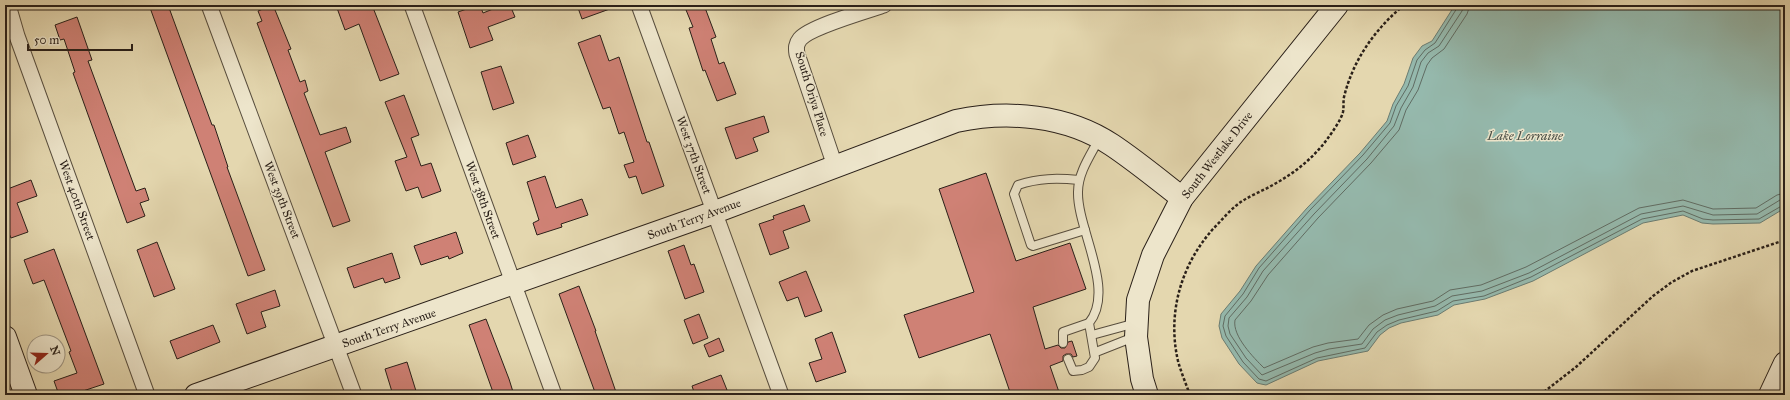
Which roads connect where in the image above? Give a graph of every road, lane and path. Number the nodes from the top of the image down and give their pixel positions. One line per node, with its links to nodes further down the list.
1 (8, 5): 26 (street, West 40th Street)
2 (209, 5): 21 (street, West 39th Street)
3 (412, 5): 15 (street, West 38th Street)
4 (639, 5): 12 (street, West 37th Street)
5 (884, 5): 9 (street, South Oriya Place)
6 (1337, 5): 11 (street, South Westlake Drive)
7 (1404, 5): 32 (path)
8 (1099, 138): 9 (street, South Terry Avenue); 10 (lane); 11 (street, South Terry Avenue)
9 (835, 166): 12 (street, South Terry Avenue)
10 (1079, 180): 13 (lane); 13 (lane)
11 (1182, 198): 17 (street, South Westlake Drive)
12 (715, 212): 15 (street, South Terry Avenue); 30 (street, West 37th Street)
13 (1085, 230): 16 (lane)
14 (1785, 240): 33 (path)
15 (514, 284): 21 (street, South Terry Avenue); 29 (street, West 38th Street)
16 (1089, 323): 18 (lane); 20 (lane)
17 (1136, 330): 18 (lane); 22 (lane); 31 (street, South Westlake Drive)
18 (1092, 335): 22 (lane)
19 (5, 338): 25 (street)
20 (1063, 343)
21 (337, 346): 27 (street, South Terry Avenue); 28 (street, West 39th Street)
22 (1096, 352): 23 (lane)
23 (1068, 359)
24 (1785, 363): 34 (street)
25 (26, 395)
26 (147, 395)
27 (196, 395)
28 (354, 395)
29 (554, 395)
30 (781, 395)
31 (1147, 395)
32 (1190, 395)
33 (1540, 395)
34 (1770, 395)

